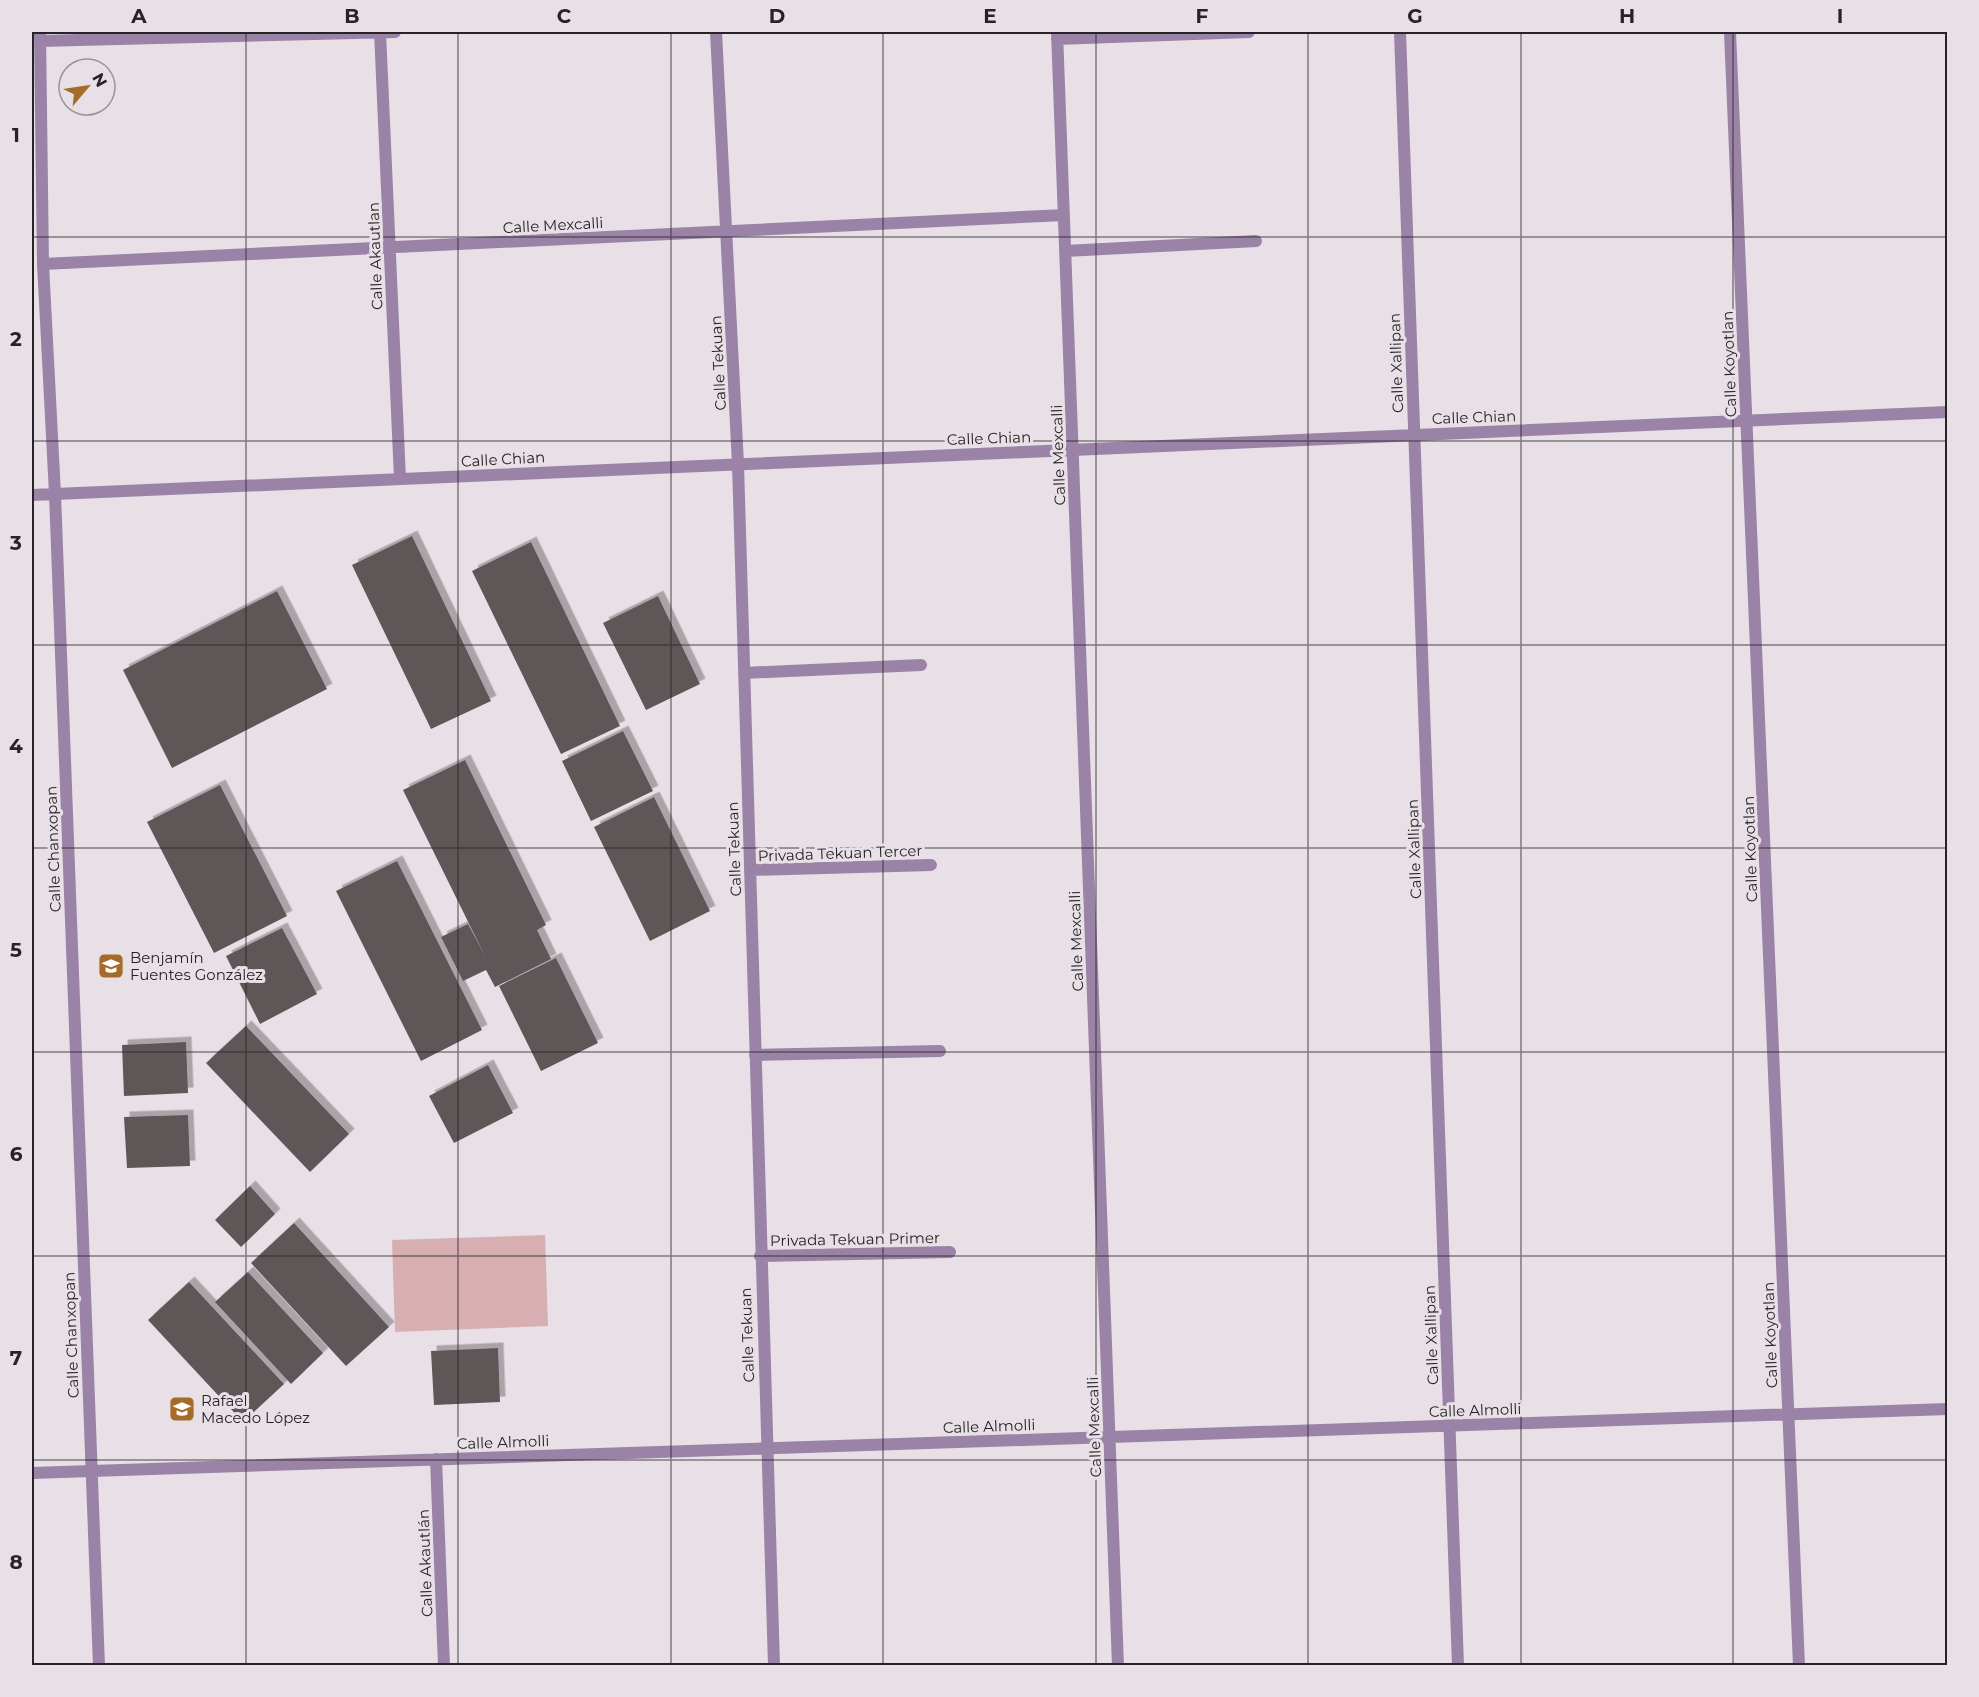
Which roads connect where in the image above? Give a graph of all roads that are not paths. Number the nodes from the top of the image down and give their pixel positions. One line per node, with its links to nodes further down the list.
1 (380, 32): 2 (street); 8 (street); 12 (street, Calle Akautlan)
2 (395, 32)
3 (716, 32): 10 (street, Calle Tekuan)
4 (1249, 32): 7 (street)
5 (1400, 32): 17 (street, Calle Xallipan)
6 (1730, 32): 16 (street, Calle Koyotlan)
7 (1057, 35): 9 (street, Calle Mexcalli)
8 (40, 36): 14 (street, Calle Chanxopan)
9 (1064, 215): 10 (street, Calle Mexcalli); 13 (street, Calle Mexcalli)
10 (725, 231): 12 (street, Calle Mexcalli); 19 (street, Calle Tekuan)
11 (1256, 241): 13 (street)
12 (390, 248): 14 (street, Calle Mexcalli); 20 (street, Calle Akautlan)
13 (1065, 251): 18 (street, Calle Mexcalli)
14 (43, 264): 21 (street, Calle Chanxopan)
15 (1947, 412): 16 (street, Calle Chian)
16 (1747, 421): 17 (street, Calle Chian); 32 (street, Calle Koyotlan)
17 (1414, 435): 18 (street, Calle Chian); 33 (street, Calle Xallipan)
18 (1072, 450): 19 (street, Calle Chian); 34 (street, Calle Mexcalli)
19 (738, 464): 20 (street, Calle Chian); 24 (street, Calle Tekuan)
20 (400, 479): 21 (street, Calle Chian)
21 (55, 494): 22 (street, Calle Chian); 37 (street, Calle Chanxopan)
22 (32, 495)
23 (921, 665): 24 (street)
24 (744, 673): 26 (street, Calle Tekuan)
25 (931, 865): 26 (street, Privada Tekuan Tercer)
26 (750, 870): 28 (street, Calle Tekuan)
27 (940, 1050): 28 (street)
28 (755, 1055): 30 (street, Calle Tekuan)
29 (950, 1252): 30 (street, Privada Tekuan Primer)
30 (760, 1256): 35 (street, Calle Tekuan)
31 (1947, 1409): 32 (street, Calle Almolli)
32 (1789, 1414): 33 (street, Calle Almolli); 44 (street, Calle Koyotlan)
33 (1449, 1426): 34 (street, Calle Almolli); 43 (street, Calle Xallipan)
34 (1110, 1437): 35 (street, Calle Almolli); 42 (street, Calle Mexcalli)
35 (766, 1448): 36 (street, Calle Almolli); 41 (street, Calle Tekuan)
36 (436, 1459): 37 (street, Calle Almolli); 40 (street, Calle Akautlán)
37 (91, 1471): 38 (street, Calle Almolli); 39 (street, Calle Chanxopan)
38 (32, 1473)
39 (99, 1665)
40 (444, 1665)
41 (774, 1665)
42 (1118, 1665)
43 (1458, 1665)
44 (1800, 1665)

